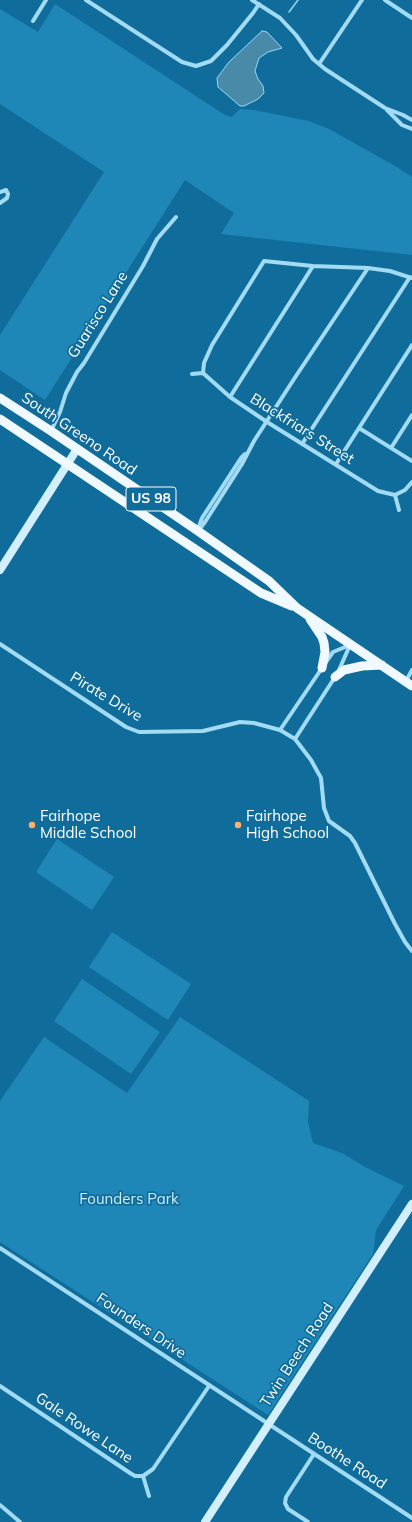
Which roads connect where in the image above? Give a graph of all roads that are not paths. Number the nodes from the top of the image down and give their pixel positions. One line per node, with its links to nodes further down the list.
1 (46, 0): 8 (street)
2 (86, 0): 6 (street)
3 (252, 0): 6 (street)
4 (362, 0): 9 (street)
5 (384, 0): 7 (street)
6 (259, 4): 9 (street)
7 (412, 18)
8 (33, 21)
9 (319, 64): 10 (street)
10 (386, 108): 11 (street); 12 (street)
11 (412, 120)
12 (412, 130)
13 (0, 192): 14 (street)
14 (0, 203)
15 (176, 217): 28 (street, Guarisco Lane)
16 (313, 266): 17 (street); 20 (street); 22 (street)
17 (368, 268): 18 (street); 26 (street)
18 (411, 278): 29 (street)
19 (412, 345): 27 (street)
20 (203, 373): 21 (street); 22 (street, Blackfriars Street)
21 (192, 374)
22 (230, 397): 26 (street, Blackfriars Street)
23 (0, 398): 28 (main road, South Greeno Road / US 98)
24 (412, 415): 30 (street)
25 (0, 419): 33 (main road, South Greeno Road / US 98)
26 (267, 422): 29 (street, Blackfriars Street); 38 (street)
27 (359, 428): 30 (street); 34 (street)
28 (51, 431): 31 (main road, South Greeno Road / US 98)
29 (302, 444): 34 (street, Blackfriars Street)
30 (391, 448): 32 (street)
31 (77, 449): 33 (street); 38 (main road, South Greeno Road / US 98)
32 (412, 461)
33 (68, 464): 39 (street); 40 (main road, South Greeno Road / US 98)
34 (336, 464): 36 (street, Blackfriars Street)
35 (412, 482): 36 (street)
36 (395, 495): 37 (street)
37 (399, 510)
38 (198, 531): 40 (main road, South Greeno Road / US 98)
39 (0, 570)
40 (296, 608): 41 (main road, South Greeno Road / US 98)
41 (308, 616): 43 (main road, South Greeno Road / US 98); 45 (main road)
42 (0, 644): 49 (street, Pirate Drive)
43 (351, 644): 44 (main road, South Greeno Road / US 98); 45 (street); 47 (street)
44 (382, 665): 47 (main road); 48 (main road, South Greeno Road / US 98)
45 (322, 668): 49 (street)
46 (412, 670): 48 (street)
47 (335, 678): 50 (street)
48 (409, 684)
49 (280, 730): 50 (street, Pirate Drive)
50 (295, 739): 51 (street, Pirate Drive)
51 (412, 950)
52 (412, 1204): 56 (street, Twin Beech Road)
53 (0, 1248): 55 (street, Founders Drive)
54 (0, 1386): 58 (street, Gale Rowe Lane)
55 (209, 1386): 56 (street, Founders Drive); 58 (street, Gale Rowe Lane)
56 (269, 1424): 57 (street, Boothe Road); 63 (street, Twin Beech Road)
57 (314, 1454): 61 (street, Boothe Road); 64 (street)
58 (143, 1476): 59 (street)
59 (150, 1496)
60 (0, 1505): 62 (street)
61 (412, 1518)
62 (20, 1522)
63 (205, 1522)
64 (308, 1522)

